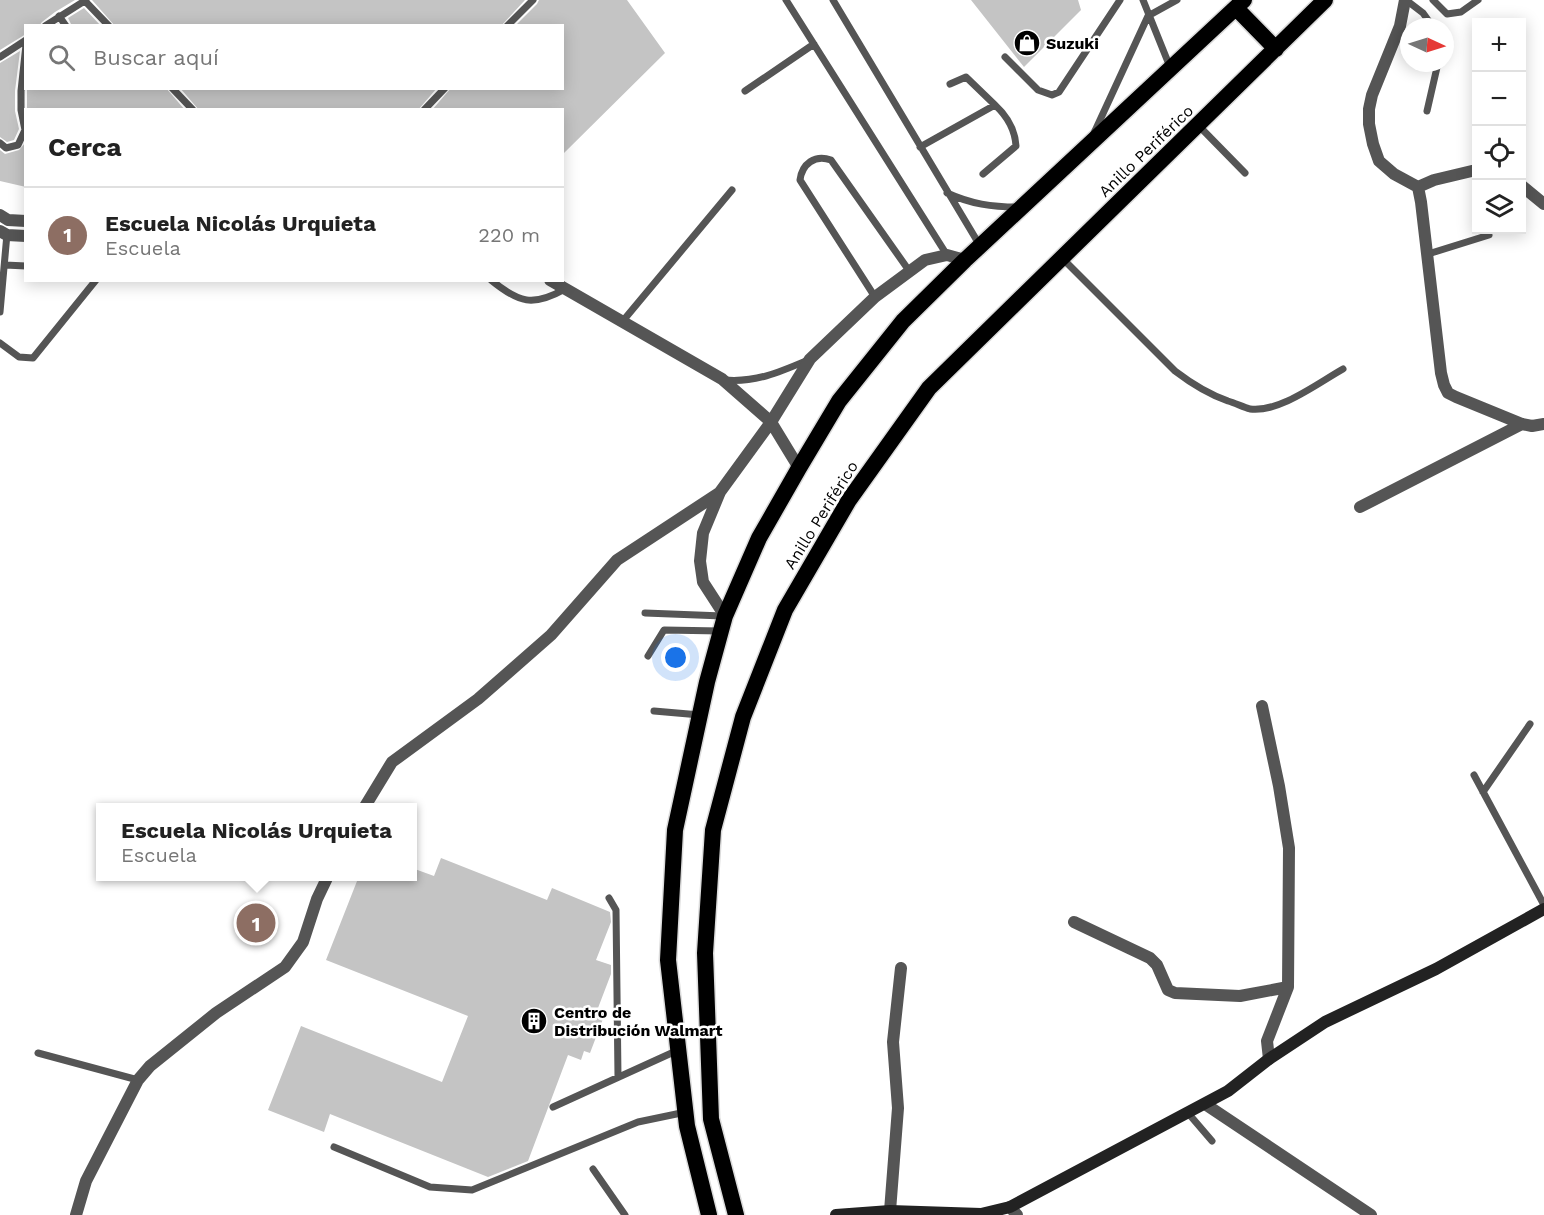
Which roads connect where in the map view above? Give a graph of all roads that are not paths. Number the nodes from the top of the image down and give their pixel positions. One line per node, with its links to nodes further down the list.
1 (533, 0): 19 (lane)
2 (786, 0): 21 (lane)
3 (833, 0): 40 (lane)
4 (1120, 0): 24 (lane)
5 (1143, 0): 14 (lane)
6 (1177, 0): 14 (lane)
7 (1325, 0): 22 (highway, Anillo Periférico)
8 (1406, 0): 15 (lane); 45 (street)
9 (1433, 0): 11 (lane)
10 (85, 1): 13 (lane); 18 (lane)
11 (1476, 1)
12 (1237, 3): 22 (highway); 26 (highway)
13 (59, 15): 16 (lane); 17 (lane)
14 (1148, 16): 26 (lane); 41 (lane)
15 (1427, 18)
16 (48, 24)
17 (65, 24)
18 (107, 24)
19 (509, 24)
20 (24, 41): 23 (lane)
21 (814, 44): 31 (lane); 58 (lane)
22 (1276, 49): 37 (highway, Anillo Periférico)
23 (0, 57)
24 (1005, 57)
25 (24, 63): 36 (lane)
26 (1171, 69): 41 (highway)
27 (1436, 72): 35 (lane)
28 (950, 84): 32 (lane)
29 (174, 90): 33 (lane)
30 (442, 90): 34 (lane)
31 (745, 91)
32 (995, 105): 40 (lane); 44 (lane)
33 (191, 108)
34 (426, 108)
35 (1427, 111)
36 (24, 125)
37 (1198, 125): 43 (lane); 59 (highway, Anillo Periférico)
38 (24, 132): 39 (lane)
39 (0, 143)
40 (920, 147): 48 (lane)
41 (1087, 148): 50 (highway)
42 (1472, 171): 45 (street)
43 (1245, 173)
44 (983, 174)
45 (1418, 187): 57 (street)
46 (732, 190): 70 (lane)
47 (1526, 190): 49 (street)
48 (947, 193): 50 (lane); 56 (lane)
49 (1544, 204)
50 (1023, 207): 56 (highway)
51 (4, 218): 52 (street); 53 (lane)
52 (24, 221)
53 (3, 233): 55 (street); 61 (lane)
54 (1489, 235): 57 (lane)
55 (24, 236)
56 (980, 246): 60 (highway)
57 (1428, 254): 76 (street)
58 (947, 255): 60 (street); 63 (street)
59 (1062, 258): 73 (lane); 114 (highway, Anillo Periférico)
60 (965, 260): 78 (highway)
61 (5, 265): 62 (lane); 69 (lane)
62 (24, 266)
63 (910, 272): 68 (street); 68 (lane)
64 (94, 282): 71 (lane)
65 (493, 282): 67 (lane)
66 (553, 282): 67 (street)
67 (565, 289): 70 (street)
68 (875, 297): 72 (street)
69 (0, 312)
70 (622, 322): 74 (street)
71 (0, 343)
72 (810, 359): 74 (lane); 75 (street)
73 (1343, 369)
74 (722, 379): 75 (street)
75 (771, 422): 78 (street); 79 (street)
76 (1521, 424): 77 (street); 80 (street)
77 (1544, 424)
78 (799, 468): 82 (highway)
79 (720, 492): 82 (street); 90 (street)
80 (1360, 507)
81 (645, 613): 82 (lane)
82 (723, 624): 83 (lane); 86 (highway)
83 (648, 656)
84 (1262, 706): 96 (street)
85 (654, 711): 86 (lane)
86 (700, 715): 97 (highway)
87 (1530, 724): 89 (lane)
88 (1474, 775): 89 (lane)
89 (1483, 792): 93 (lane)
90 (366, 803)
91 (326, 881): 101 (street)
92 (609, 898): 100 (lane)
93 (1544, 907): 99 (main road)
94 (1074, 922): 96 (street)
95 (901, 969): 109 (street)
96 (1288, 987): 99 (street)
97 (679, 1050): 100 (lane); 104 (highway)
98 (38, 1053): 101 (lane)
99 (1269, 1059): 102 (main road)
100 (618, 1077): 103 (lane)
101 (138, 1080): 111 (street)
102 (1205, 1104): 105 (main road); 116 (street)
103 (553, 1107)
104 (686, 1112): 107 (lane); 113 (highway)
105 (1188, 1113): 106 (lane); 110 (main road)
106 (1212, 1141)
107 (334, 1147)
108 (593, 1169): 112 (lane)
109 (890, 1210): 110 (main road); 115 (main road)
110 (1013, 1211)
111 (76, 1215)
112 (626, 1215)
113 (709, 1215)
114 (736, 1215)
115 (836, 1215)
116 (1371, 1215)

